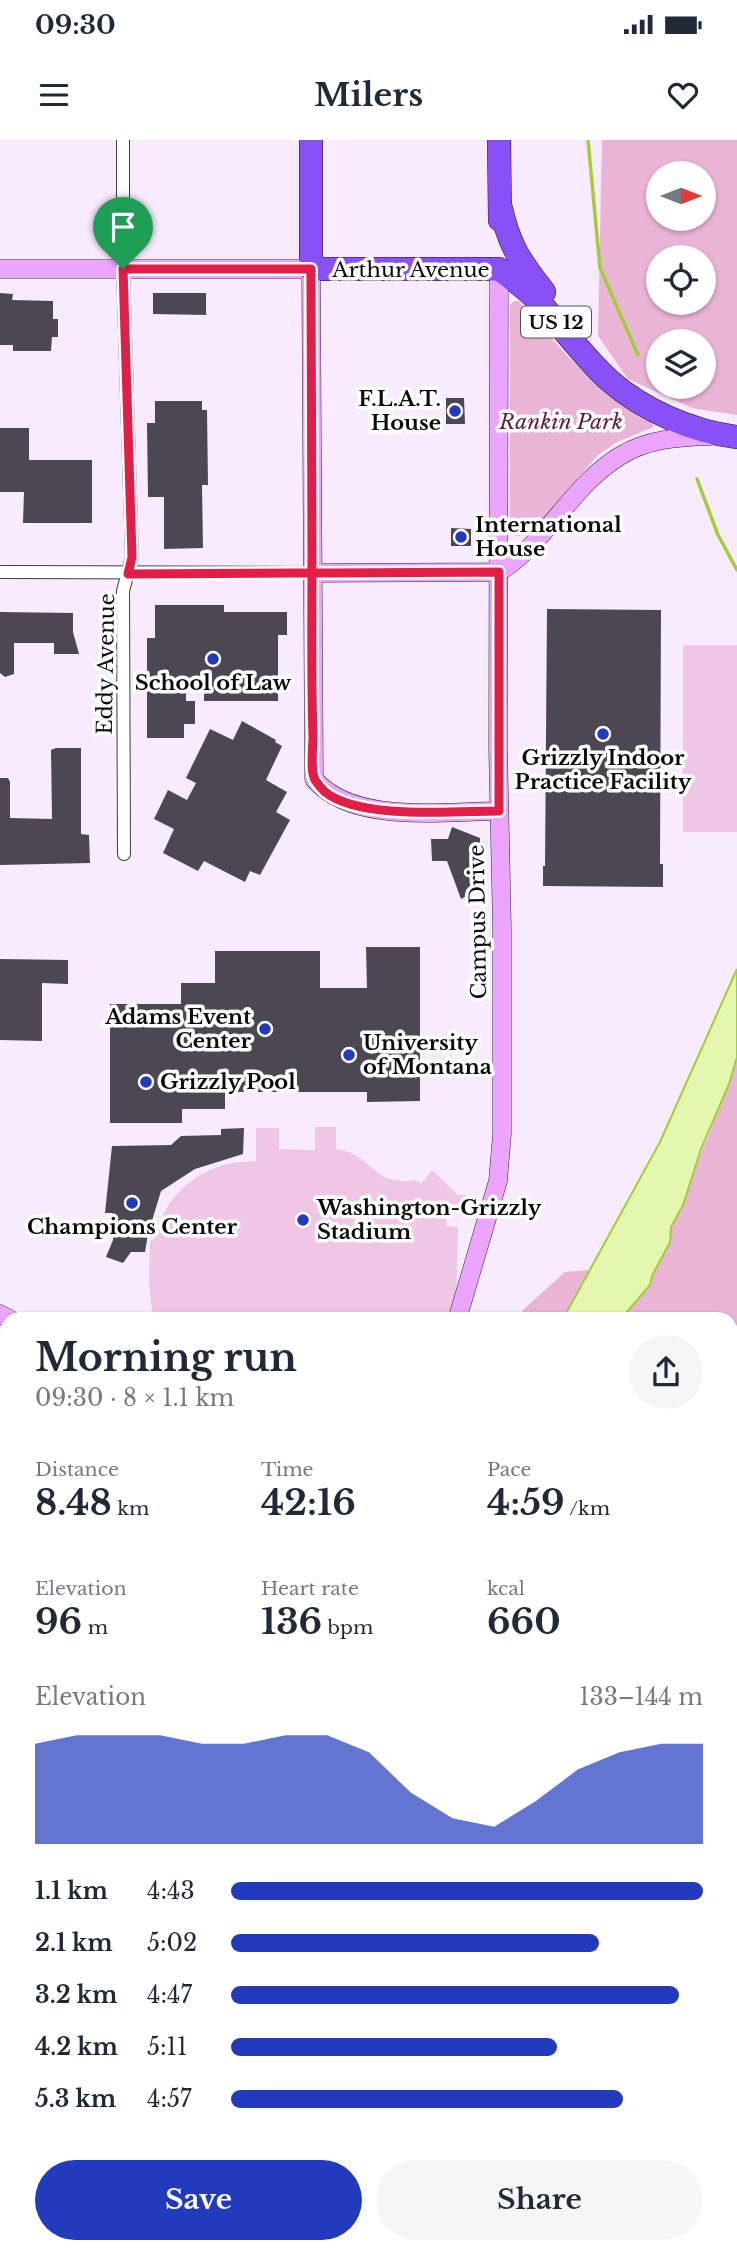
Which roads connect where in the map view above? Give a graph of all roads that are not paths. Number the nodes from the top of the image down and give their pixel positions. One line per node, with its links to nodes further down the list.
1 (123, 140): 6 (street, Eddy Avenue)
2 (311, 140): 7 (highway)
3 (499, 140): 4 (highway)
4 (500, 205): 8 (highway); 9 (highway)
5 (0, 269): 6 (street, Arthur Avenue)
6 (123, 269): 7 (street, Arthur Avenue); 14 (street, Eddy Avenue)
7 (311, 269): 8 (highway, Arthur Avenue); 13 (street)
8 (499, 269): 9 (highway, Arthur Avenue / US 12); 12 (street, Campus Drive)
9 (608, 380): 10 (highway, Arthur Avenue / US 12)
10 (729, 436): 12 (street, US 12)
11 (0, 572): 14 (street)
12 (499, 572): 13 (street); 15 (street, Campus Drive)
13 (312, 573): 14 (street); 15 (street)
14 (128, 574): 16 (street, Eddy Avenue)
15 (499, 811): 17 (street, Campus Drive)
16 (124, 854)
17 (459, 1312)

